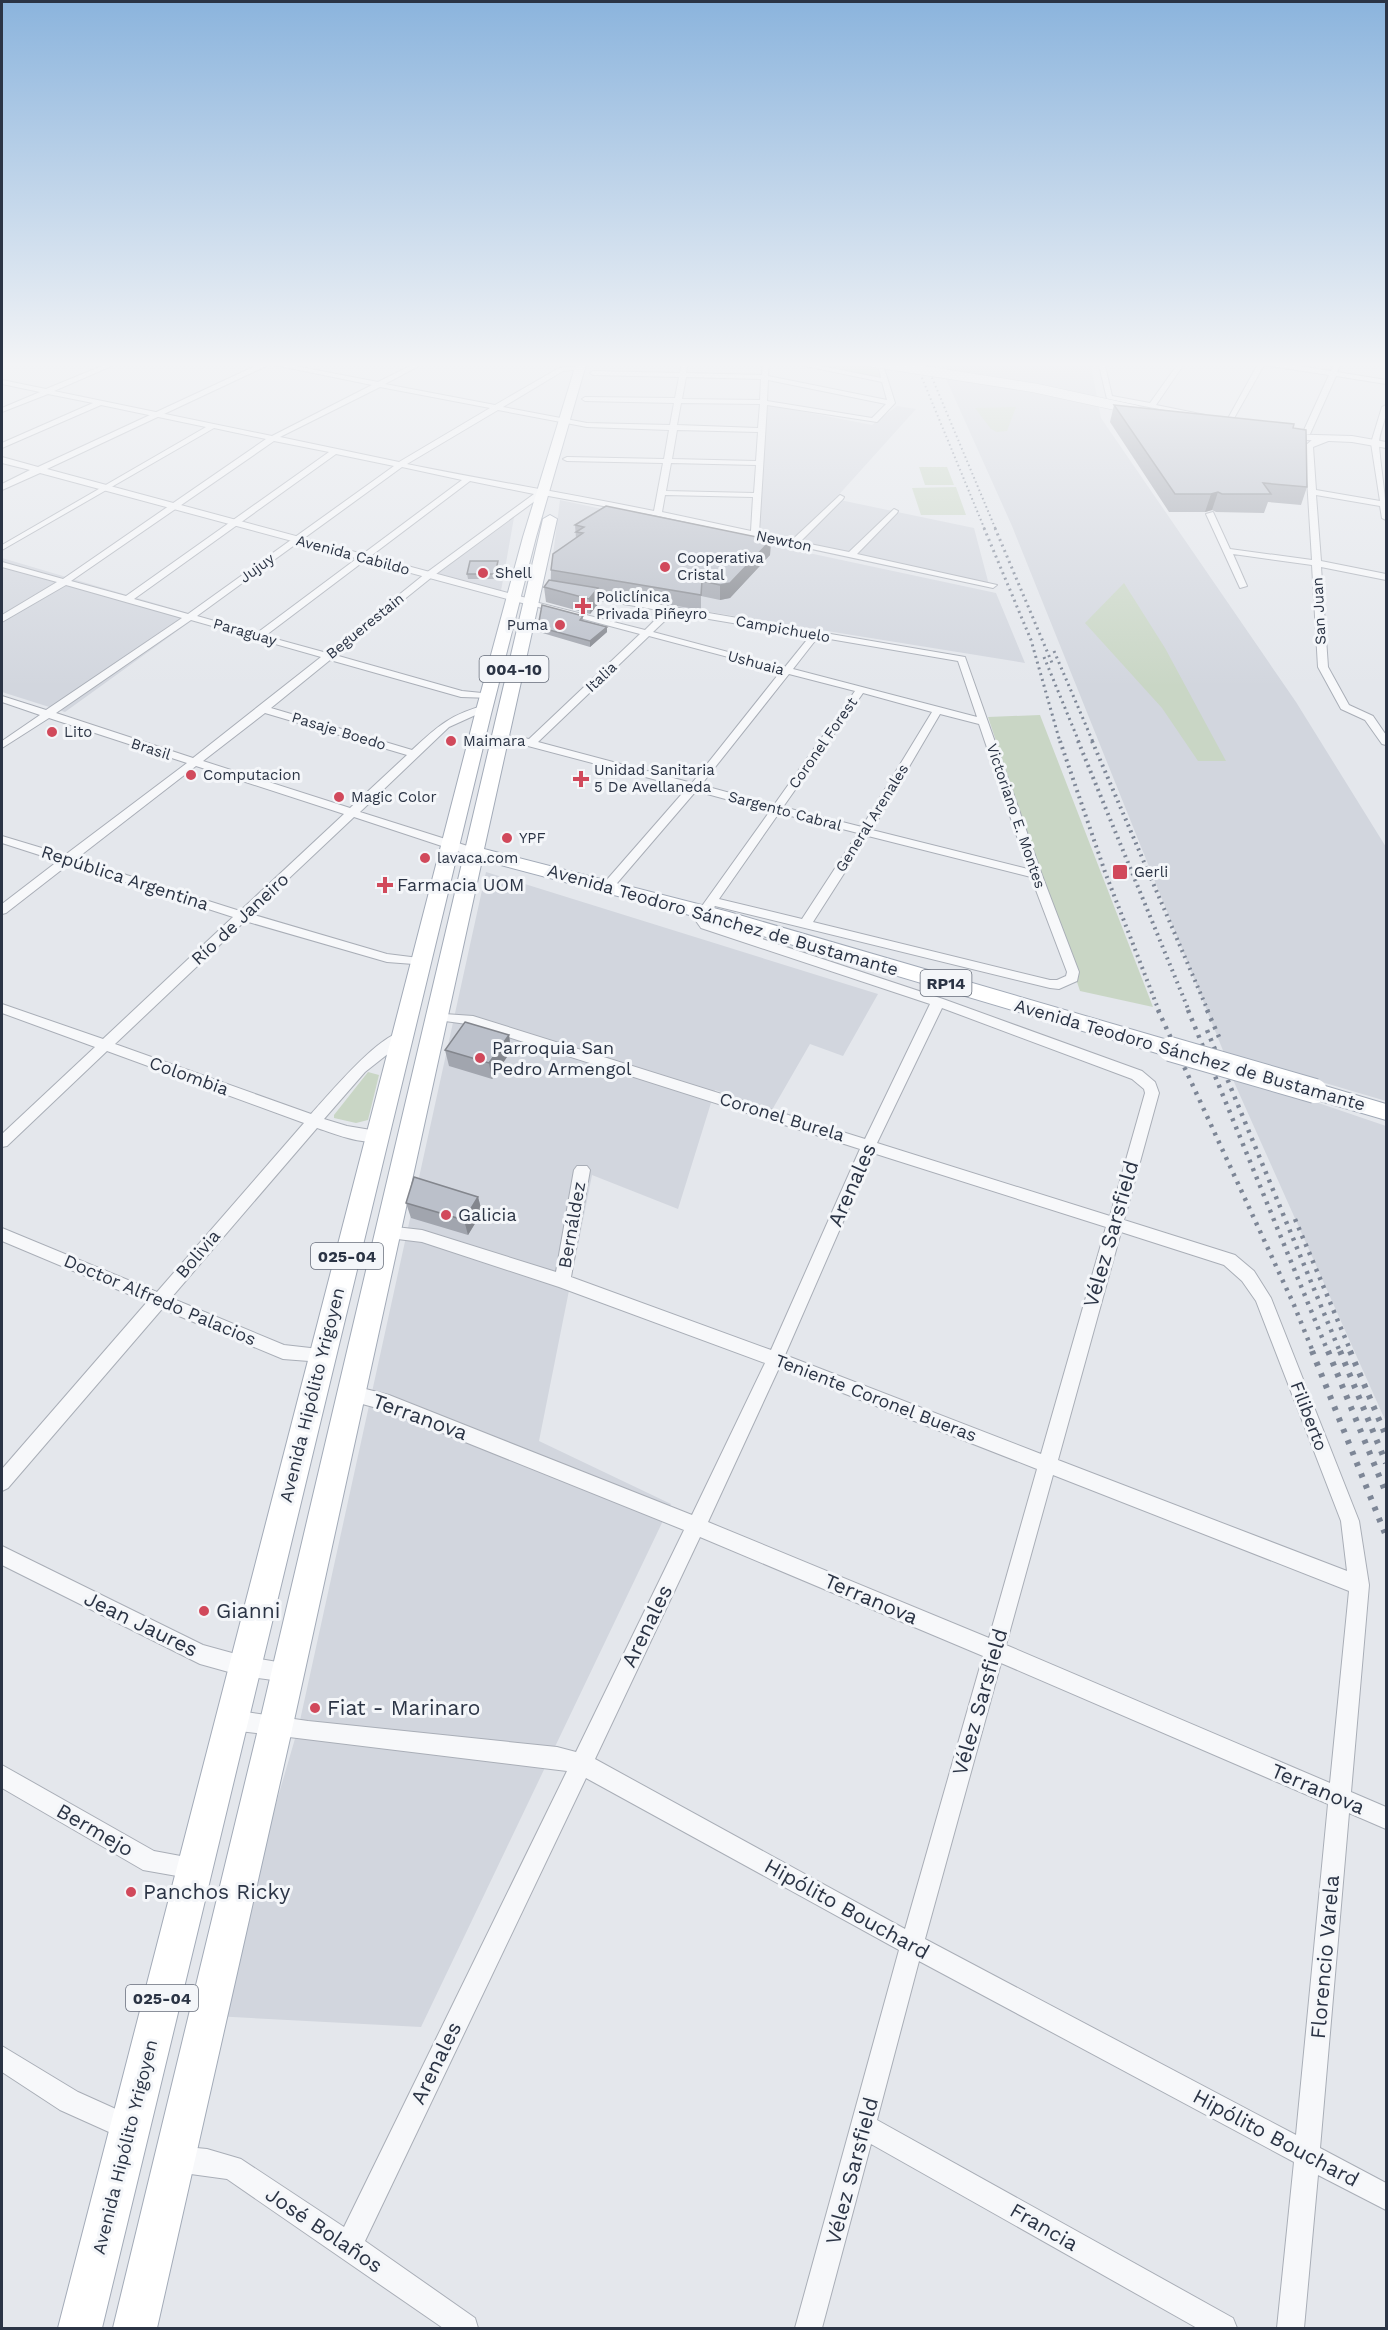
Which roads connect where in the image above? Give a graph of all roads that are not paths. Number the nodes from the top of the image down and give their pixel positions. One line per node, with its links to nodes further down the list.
1 (37, 470): 13 (street); 14 (street, Avenida Cabildo)
2 (137, 470): 14 (street)
3 (227, 470): 22 (street)
4 (309, 470): 27 (street)
5 (393, 470): 29 (street, Jujuy)
6 (423, 470): 12 (street, Newton)
7 (548, 470): 17 (main road, Avenida Hipólito Yrigoyen / 004-10)
8 (667, 470): 18 (street)
9 (758, 470): 19 (street)
10 (1311, 470): 16 (street, San Juan)
11 (1380, 470): 21 (street)
12 (468, 479): 17 (street, Newton); 34 (street)
13 (2, 487)
14 (106, 488): 22 (street, Avenida Cabildo); 31 (street)
15 (558, 490): 17 (street, Newton); 24 (street, Newton); 42 (main road, Avenida Hipólito Yrigoyen / 004-10)
16 (1313, 492): 21 (street); 35 (street, San Juan)
17 (540, 493): 37 (street, Beguerestain); 44 (main road, Avenida Hipólito Yrigoyen / 004-10)
18 (663, 493): 19 (street); 24 (street)
19 (757, 495): 28 (street)
20 (840, 497): 30 (street)
21 (1385, 505): 26 (street)
22 (174, 506): 27 (street, Avenida Cabildo); 39 (street)
23 (894, 511): 33 (street)
24 (658, 514): 28 (street, Newton)
25 (1210, 514): 32 (street)
26 (1386, 518)
27 (234, 523): 29 (street, Avenida Cabildo); 45 (street)
28 (755, 535): 30 (street, Newton)
29 (296, 539): 34 (street, Avenida Cabildo); 47 (street, Jujuy)
30 (794, 543): 33 (street, Newton)
31 (2, 548)
32 (1227, 551): 35 (street); 41 (street)
33 (851, 555): 40 (street, Newton)
34 (363, 558): 37 (street, Avenida Cabildo); 51 (street)
35 (1316, 563): 38 (street); 61 (street, San Juan)
36 (2, 564): 39 (street, Paraguay)
37 (429, 575): 44 (street, Avenida Cabildo); 52 (street, Beguerestain)
38 (1386, 577)
39 (64, 582): 45 (street, Paraguay); 48 (street)
40 (993, 585)
41 (1243, 586)
42 (535, 592): 44 (street, Avenida Cabildo); 49 (street, Ushuaia); 64 (main road, Avenida Hipólito Yrigoyen / 004-10)
43 (572, 593): 46 (street, Campichuelo)
44 (513, 597): 57 (main road, Avenida Hipólito Yrigoyen / 004-10)
45 (128, 598): 47 (street, Paraguay)
46 (671, 610): 49 (street, Italia); 50 (street, Campichuelo)
47 (191, 616): 51 (street, Paraguay); 60 (street, Jujuy)
48 (2, 619)
49 (648, 633): 54 (street, Ushuaia); 66 (street, Italia)
50 (816, 634): 53 (street, Campichuelo); 54 (street)
51 (259, 636): 52 (street, Paraguay)
52 (328, 655): 57 (street, Paraguay); 58 (street, Beguerestain)
53 (962, 659): 63 (street, Victoriano E. Montes)
54 (788, 671): 55 (street, Ushuaia); 70 (street)
55 (860, 691): 59 (street, Ushuaia); 71 (street, Coronel Forest)
56 (2, 699): 60 (street, Brasil)
57 (487, 702): 68 (street, Río de Janeiro); 75 (main road, Avenida Hipólito Yrigoyen / 004-10)
58 (263, 709): 68 (street, Pasaje Boedo); 69 (street, Beguerestain)
59 (937, 711): 63 (street, Ushuaia); 73 (street, General Arenales)
60 (47, 714): 67 (street, Jujuy); 69 (street, Brasil)
61 (1369, 718): 62 (street); 65 (street, San Juan)
62 (1386, 720)
63 (983, 722): 77 (street, Victoriano E. Montes)
64 (499, 737): 66 (street, Sargento Cabral); 75 (main road, Avenida Hipólito Yrigoyen / 004-10)
65 (1386, 742)
66 (531, 743): 70 (street, Sargento Cabral)
67 (2, 745)
68 (415, 754): 72 (street, Río de Janeiro)
69 (191, 762): 72 (street, Brasil); 76 (street, Beguerestain)
70 (694, 787): 71 (street, Sargento Cabral); 78 (street)
71 (776, 809): 73 (street, Sargento Cabral); 79 (street, Coronel Forest)
72 (352, 814): 75 (street, Brasil); 81 (street, Río de Janeiro)
73 (865, 832): 77 (street, Sargento Cabral); 82 (street, General Arenales)
74 (2, 838): 76 (street, República Argentina)
75 (462, 849): 78 (main road, Avenida Teodoro Sánchez de Bustamante / RP14); 83 (main road, Avenida Hipólito Yrigoyen / 025-04); 86 (main road, Avenida Hipólito Yrigoyen / 025-04)
76 (67, 859): 80 (street, Beguerestain); 81 (street, República Argentina)
77 (1036, 875): 82 (street, Victoriano E. Montes)
78 (608, 886): 79 (main road, Avenida Teodoro Sánchez de Bustamante / RP14)
79 (707, 907): 82 (street); 84 (street); 89 (main road, Avenida Teodoro Sánchez de Bustamante / RP14, bridge)
80 (2, 910)
81 (243, 916): 83 (street, República Argentina); 88 (street, Río de Janeiro)
82 (805, 924)
83 (422, 962): 87 (main road, Avenida Hipólito Yrigoyen / 025-04)
84 (938, 1002): 93 (street, Arenales); 95 (street, Vélez Sarsfield)
85 (2, 1008): 88 (street, Colombia)
86 (435, 1016): 93 (street, Coronel Burela); 96 (main road, Avenida Hipólito Yrigoyen / 025-04)
87 (403, 1035): 90 (street, Bolivia); 91 (main road, Avenida Hipólito Yrigoyen / 025-04)
88 (105, 1045): 90 (street, Colombia); 92 (street, Río de Janeiro)
89 (1386, 1112)
90 (314, 1121): 91 (street, Colombia); 100 (street, Bolivia)
91 (378, 1136): 101 (main road, Avenida Hipólito Yrigoyen / 025-04)
92 (2, 1142)
93 (869, 1145): 95 (street, Coronel Burela); 102 (street, Arenales)
94 (582, 1170): 99 (street, Bernáldez)
95 (1114, 1223): 98 (street, Coronel Burela); 104 (street, Vélez Sarsfield)
96 (387, 1232): 99 (street, Teniente Coronel Bueras); 103 (main road, Avenida Hipólito Yrigoyen / 025-04)
97 (2, 1233): 100 (street, Doctor Alfredo Palacios)
98 (1229, 1260): 108 (street, Filiberto)
99 (562, 1281): 102 (street, Teniente Coronel Bueras)
100 (157, 1300): 101 (street, Doctor Alfredo Palacios); 105 (street, Bolivia)
101 (322, 1356): 110 (main road, Avenida Hipólito Yrigoyen / 025-04)
102 (775, 1359): 104 (street, Teniente Coronel Bueras); 106 (street, Arenales)
103 (350, 1393): 106 (street, Terranova); 111 (main road, Avenida Hipólito Yrigoyen / 025-04)
104 (1046, 1464): 108 (street, Teniente Coronel Bueras); 109 (street, Vélez Sarsfield)
105 (2, 1482)
106 (696, 1526): 109 (street, Terranova); 114 (street, Arenales)
107 (2, 1556): 110 (street, Jean Jaures)
108 (1359, 1585): 116 (street, Florencio Varela)
109 (994, 1650): 116 (street, Terranova); 119 (street, Vélez Sarsfield)
110 (243, 1666): 111 (street, Jean Jaures); 112 (main road, Avenida Hipólito Yrigoyen / 025-04)
111 (288, 1672): 113 (main road, Avenida Hipólito Yrigoyen / 025-04)
112 (231, 1720): 113 (street); 118 (main road, Avenida Hipólito Yrigoyen / 025-04)
113 (276, 1725): 114 (street, Hipólito Bouchard); 124 (main road, Avenida Hipólito Yrigoyen / 025-04)
114 (580, 1763): 119 (street, Hipólito Bouchard); 126 (street, Arenales)
115 (2, 1776): 118 (street, Bermejo)
116 (1339, 1798): 117 (street, Terranova); 123 (street, Florencio Varela)
117 (1386, 1818)
118 (194, 1868): 122 (main road, Avenida Hipólito Yrigoyen / 025-04)
119 (912, 1945): 121 (street, Vélez Sarsfield); 123 (street, Hipólito Bouchard)
120 (2, 2058): 122 (street)
121 (864, 2126): 130 (street, Vélez Sarsfield); 131 (street, Francia)
122 (129, 2128): 127 (main road, Avenida Hipólito Yrigoyen / 025-04)
123 (1308, 2154): 125 (street, Hipólito Bouchard); 132 (street, Florencio Varela)
124 (173, 2158): 126 (street, José Bolaños); 128 (main road, Avenida Hipólito Yrigoyen / 025-04)
125 (1386, 2197)
126 (349, 2246): 129 (street, José Bolaños)
127 (80, 2328)
128 (135, 2328)
129 (465, 2328)
130 (808, 2328)
131 (1223, 2328)
132 (1291, 2328)

